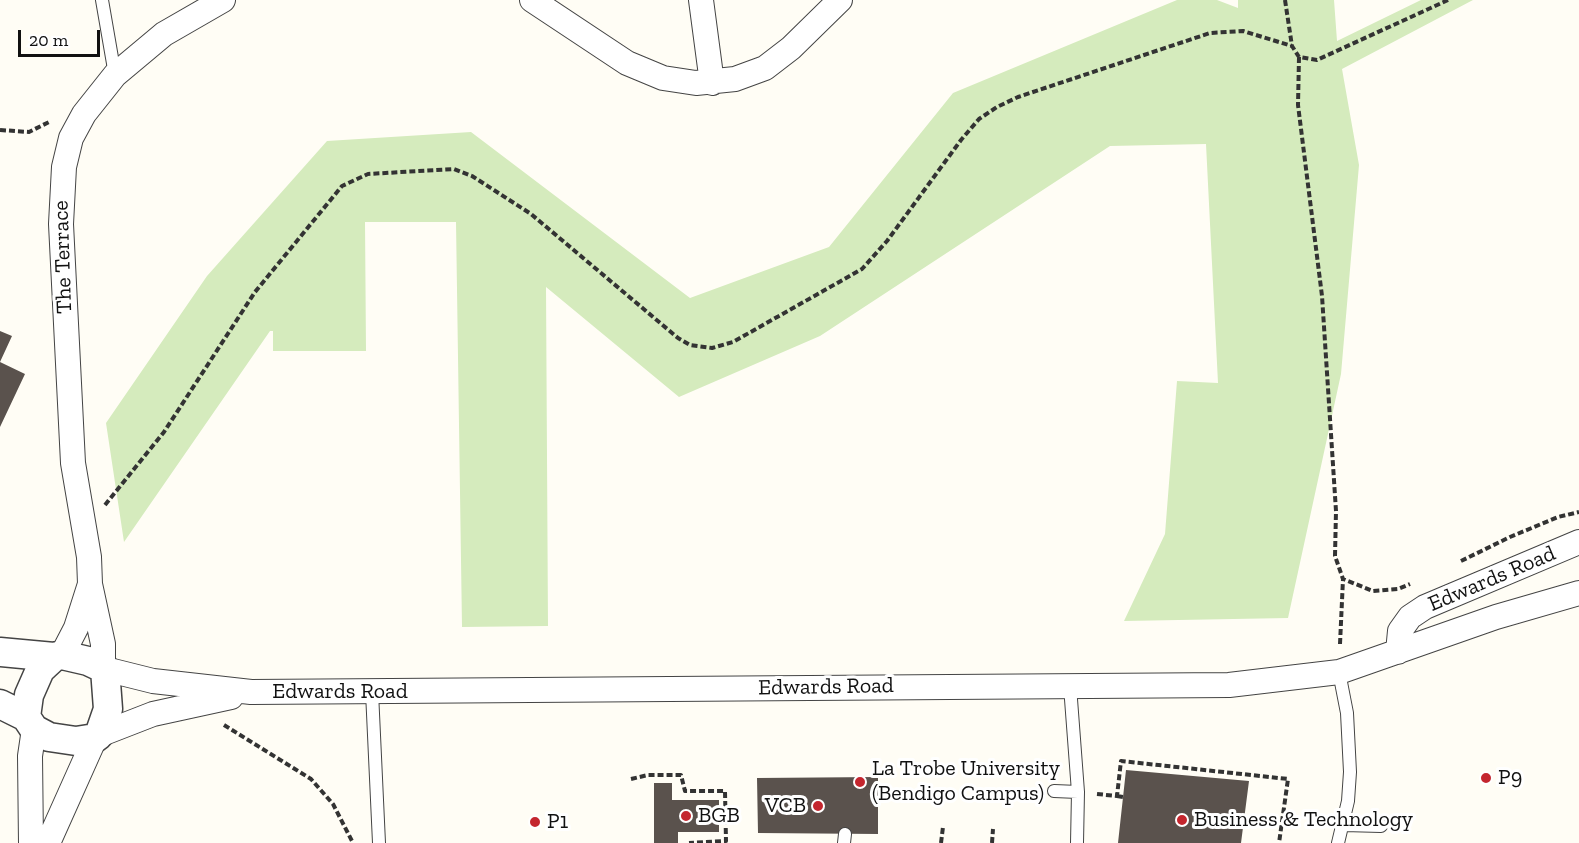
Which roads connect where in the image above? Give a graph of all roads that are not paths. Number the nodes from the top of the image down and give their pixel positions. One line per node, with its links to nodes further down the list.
1 (102, 0): 6 (lane)
2 (222, 0): 6 (street, The Terrace)
3 (532, 0): 7 (street)
4 (701, 0): 7 (street)
5 (840, 0): 7 (street)
6 (115, 75): 9 (street, The Terrace)
7 (712, 83)
8 (1579, 542): 12 (street, Edwards Road)
9 (90, 584): 13 (street, The Terrace); 15 (street, The Terrace)
10 (1579, 593): 12 (street, Edwards Road)
11 (0, 652): 13 (street)
12 (1398, 652): 14 (street, Edwards Road)
13 (58, 656): 15 (street); 20 (street)
14 (1339, 662): 16 (street, Edwards Road); 24 (lane)
15 (104, 668): 17 (street, Edwards Road); 21 (street)
16 (1070, 686): 18 (street, Edwards Road); 23 (lane)
17 (251, 692): 18 (street, Edwards Road); 21 (street, Edwards Road)
18 (372, 692): 28 (lane)
19 (0, 704): 20 (street)
20 (30, 723): 21 (street); 26 (street)
21 (97, 736): 27 (street)
22 (1054, 791): 23 (lane)
23 (1078, 792): 29 (lane)
24 (1344, 825): 25 (lane); 30 (lane)
25 (1381, 826)
26 (32, 843)
27 (48, 843)
28 (379, 843)
29 (1077, 843)
30 (1338, 843)

